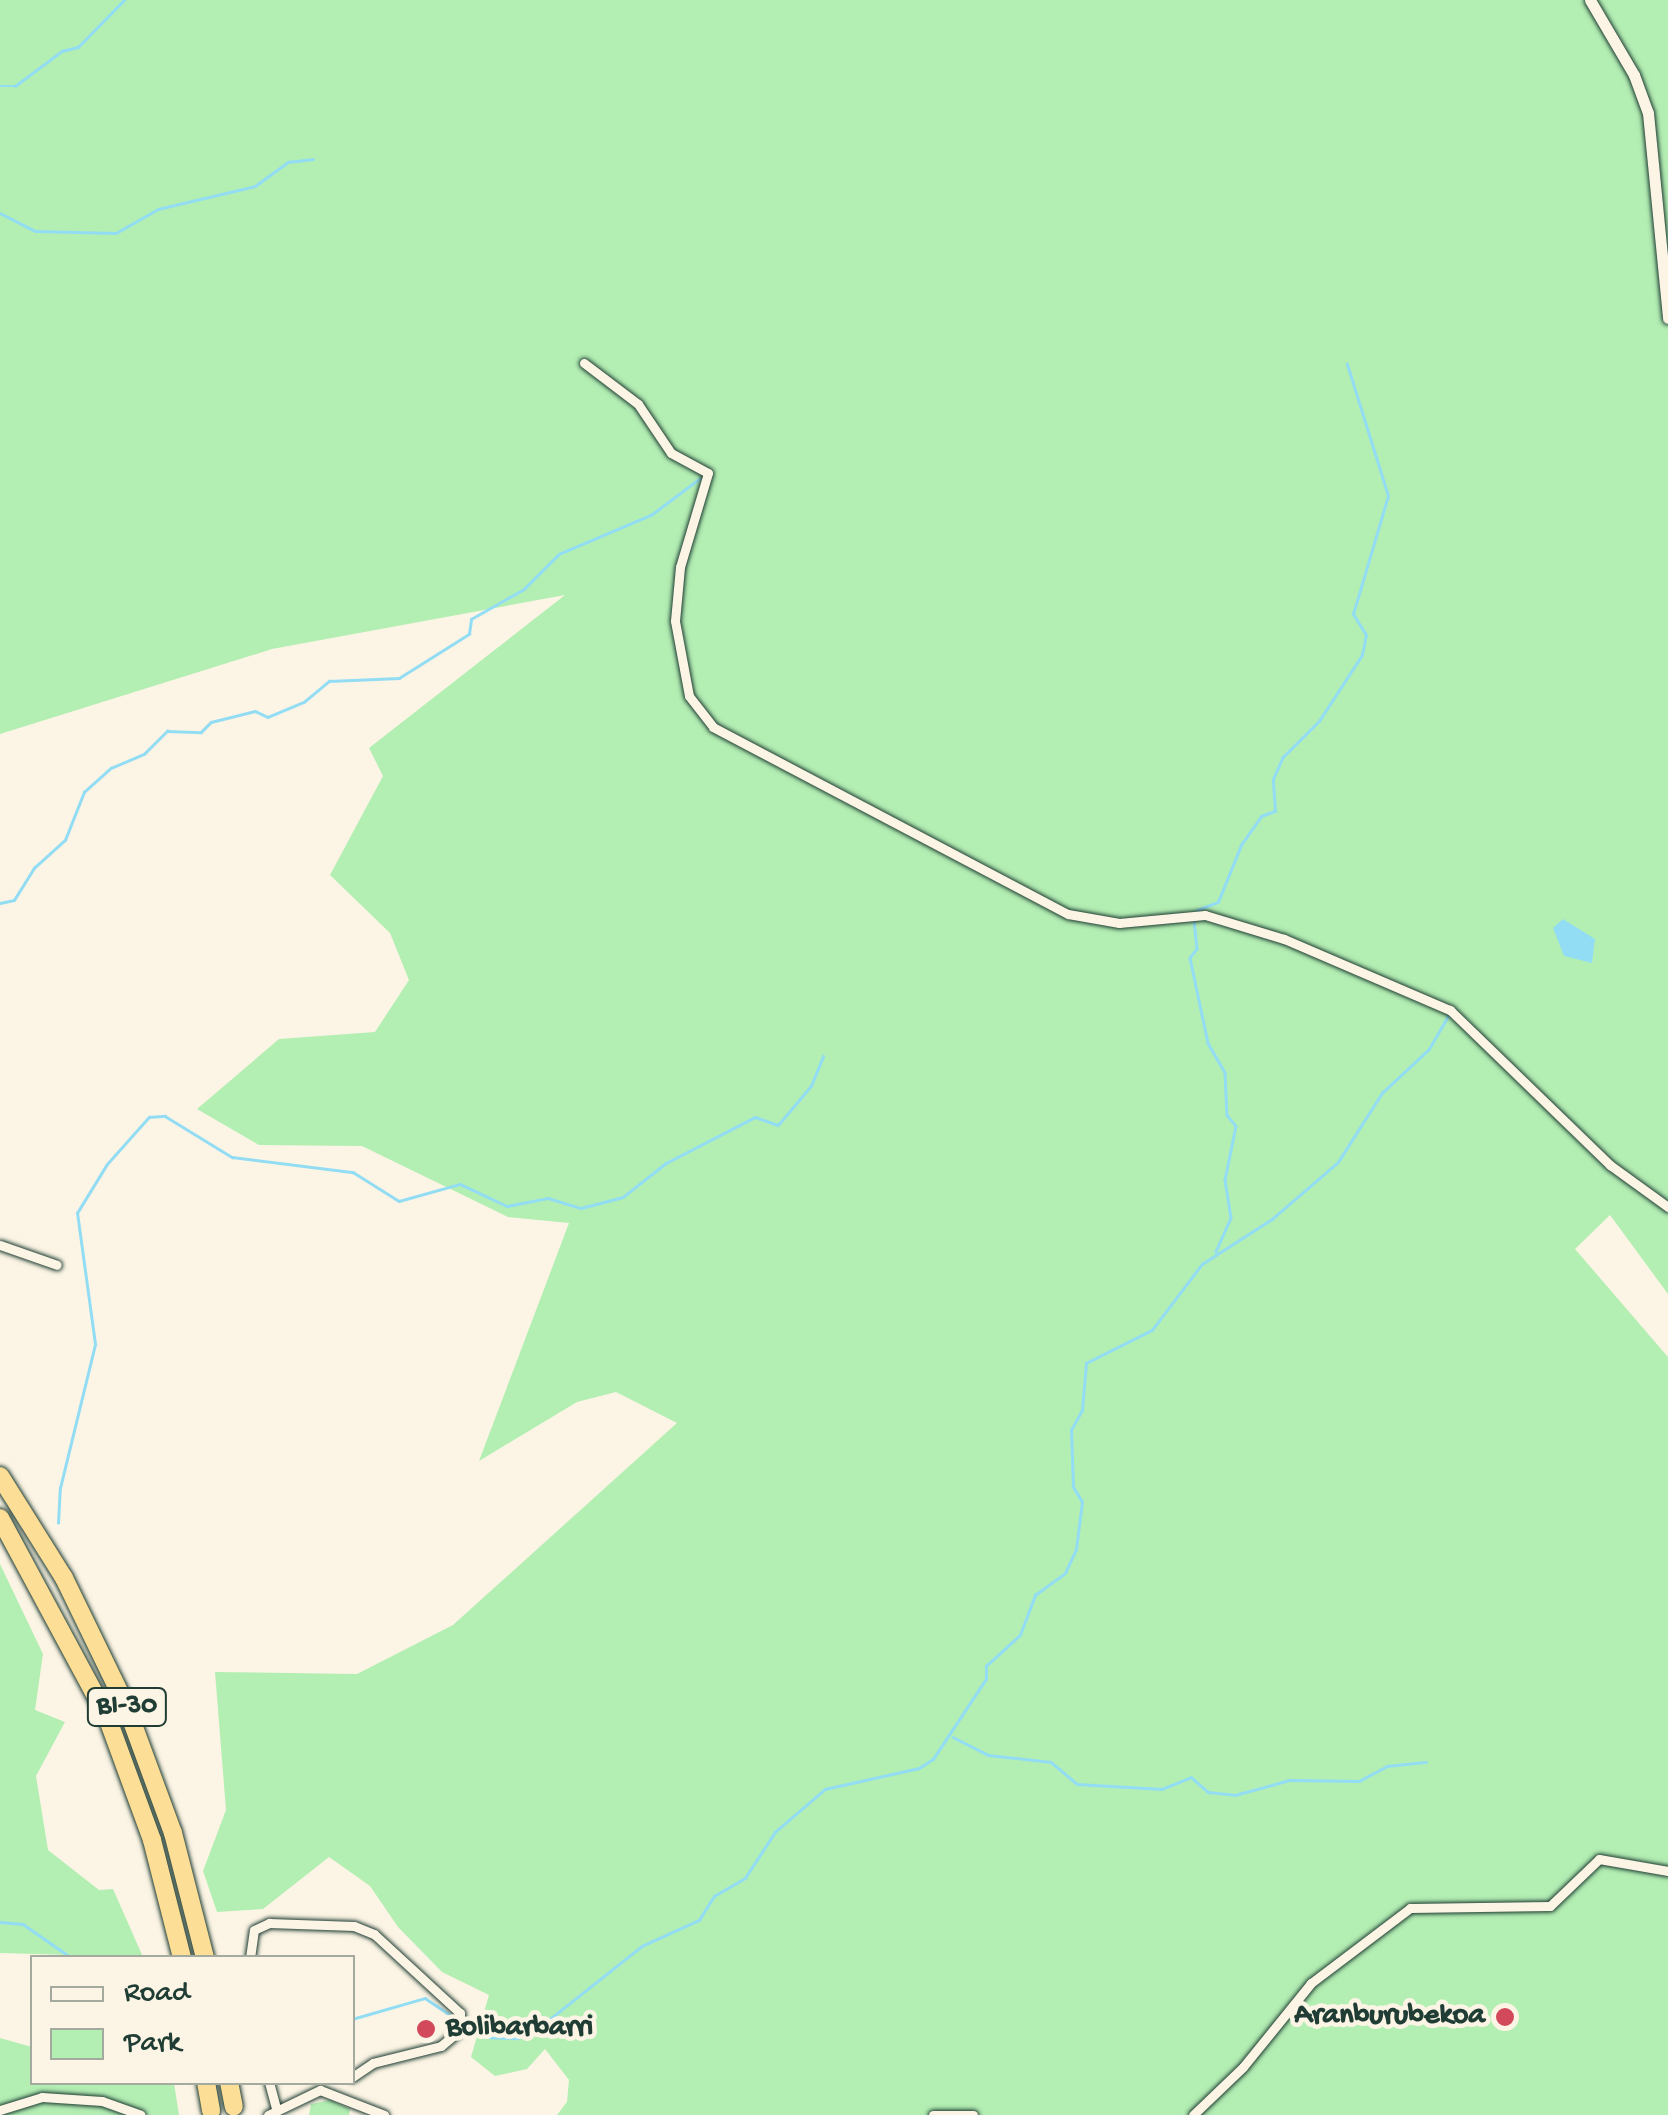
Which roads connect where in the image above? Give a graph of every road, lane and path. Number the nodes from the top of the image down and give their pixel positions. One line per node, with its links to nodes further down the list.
1 (1590, 0): 2 (street)
2 (1668, 318)
3 (584, 363): 4 (street)
4 (1668, 1206)
5 (0, 1245): 6 (street)
6 (57, 1265)
7 (0, 1476): 11 (highway, BI-30)
8 (0, 1518): 10 (highway, BI-30)
9 (1668, 1871): 27 (street)
10 (181, 1955)
11 (204, 1955)
12 (250, 1955): 13 (street)
13 (355, 2075)
14 (207, 2085): 21 (highway)
15 (230, 2085): 19 (highway)
16 (268, 2085): 22 (street)
17 (341, 2085): 18 (street)
18 (334, 2092): 22 (street); 24 (street)
19 (234, 2106)
20 (0, 2110): 23 (street)
21 (212, 2110)
22 (273, 2113)
23 (141, 2115)
24 (384, 2115)
25 (934, 2115): 26 (street)
26 (973, 2115)
27 (1193, 2115)

